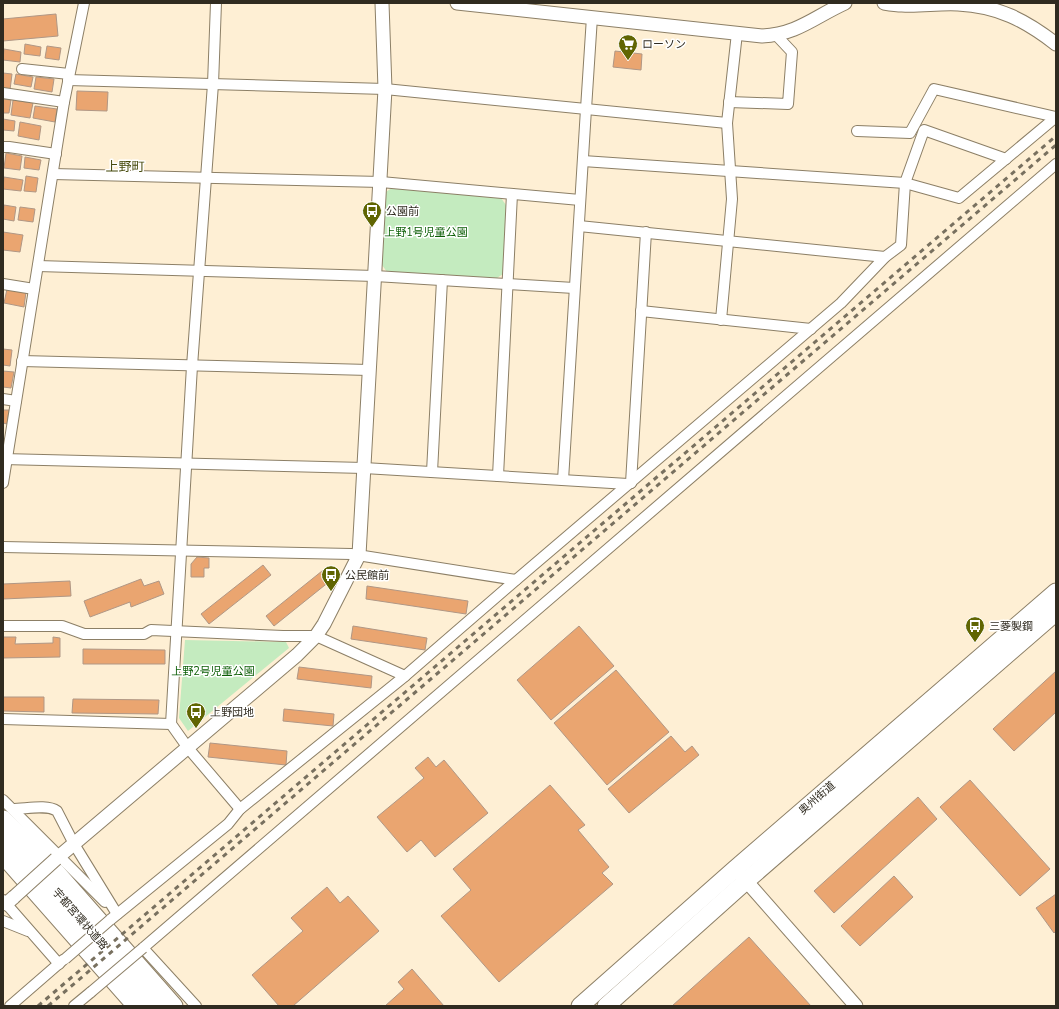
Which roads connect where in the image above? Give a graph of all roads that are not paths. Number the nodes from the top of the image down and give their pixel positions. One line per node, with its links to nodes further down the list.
1 (84, 3): 12 (street)
2 (216, 3): 13 (street)
3 (382, 3): 14 (street)
4 (457, 3): 7 (street)
5 (845, 3): 9 (street)
6 (884, 3): 10 (street)
7 (592, 17): 8 (street); 18 (street)
8 (737, 33): 9 (street); 17 (street)
9 (776, 35): 17 (street)
10 (1056, 44)
11 (22, 69): 12 (street)
12 (69, 77): 13 (street); 16 (street)
13 (213, 84): 14 (street); 28 (street)
14 (385, 89): 18 (street); 29 (street)
15 (3, 93): 16 (street)
16 (64, 102): 22 (street)
17 (729, 102): 19 (street)
18 (586, 109): 19 (street); 24 (street)
19 (727, 123): 26 (street)
20 (857, 131): 23 (street)
21 (3, 147): 22 (street)
22 (56, 154): 27 (street)
23 (1006, 159): 30 (street); 30 (street)
24 (582, 161): 26 (street); 32 (street)
25 (1056, 164): 87 (street)
26 (730, 171): 30 (street); 35 (street)
27 (52, 174): 28 (street); 37 (street)
28 (206, 177): 29 (street); 38 (street)
29 (381, 182): 31 (street); 39 (street)
30 (905, 183): 36 (street)
31 (512, 194): 32 (street); 42 (street)
32 (580, 200): 33 (street)
33 (579, 226): 34 (street); 43 (street)
34 (646, 232): 35 (street); 45 (street)
35 (728, 241): 36 (street); 46 (street)
36 (885, 257): 47 (street)
37 (38, 266): 38 (street); 44 (street)
38 (199, 270): 39 (street); 49 (street)
39 (375, 276): 40 (street); 50 (street)
40 (442, 280): 42 (street); 56 (street)
41 (3, 284): 44 (street)
42 (508, 284): 43 (street); 57 (street)
43 (574, 288): 58 (street)
44 (34, 289): 48 (street)
45 (641, 311): 46 (street); 60 (street)
46 (721, 320): 47 (street)
47 (811, 329): 60 (street)
48 (22, 362): 49 (street); 52 (street)
49 (192, 366): 50 (street); 54 (street)
50 (369, 370): 55 (street)
51 (3, 399): 52 (street)
52 (16, 401): 53 (street)
53 (5, 460): 54 (street); 59 (street)
54 (187, 464): 55 (street); 62 (street)
55 (364, 468): 56 (street); 63 (street)
56 (432, 472): 57 (street)
57 (498, 476): 58 (street)
58 (563, 480): 60 (street)
59 (3, 483)
60 (631, 483): 64 (street)
61 (3, 547): 62 (street)
62 (182, 551): 63 (street); 68 (street)
63 (359, 555): 64 (street); 69 (street)
64 (516, 580): 70 (street)
65 (1056, 592): 82 (highway, 奥州街道)
66 (1056, 612): 82 (highway, 奥州街道)
67 (3, 626): 68 (street)
68 (177, 632): 69 (street); 72 (street)
69 (316, 636): 70 (street); 73 (street)
70 (405, 676): 75 (street)
71 (3, 719): 72 (street)
72 (171, 724): 73 (street)
73 (188, 748): 75 (street); 78 (street)
74 (3, 800): 76 (street)
75 (240, 809): 84 (street)
76 (8, 814): 78 (street); 80 (street); 94 (highway)
77 (3, 833): 93 (highway, 宇都宮環状道路)
78 (74, 844): 80 (street); 84 (street)
79 (3, 855): 92 (highway, 宇都宮環状道路)
80 (58, 858): 83 (street, bridge); 84 (street)
81 (3, 869): 91 (highway)
82 (740, 875): 96 (highway, 奥州街道); 97 (highway, 奥州街道); 98 (street)
83 (6, 902): 86 (street)
84 (114, 917): 88 (street, bridge)
85 (3, 921): 86 (street)
86 (30, 931): 88 (street)
87 (143, 948): 90 (street, bridge); 95 (street)
88 (62, 962): 89 (street)
89 (10, 1006)
90 (74, 1006)
91 (124, 1006)
92 (136, 1006)
93 (156, 1006)
94 (174, 1006)
95 (196, 1006)
96 (580, 1006)
97 (606, 1006)
98 (856, 1006)

